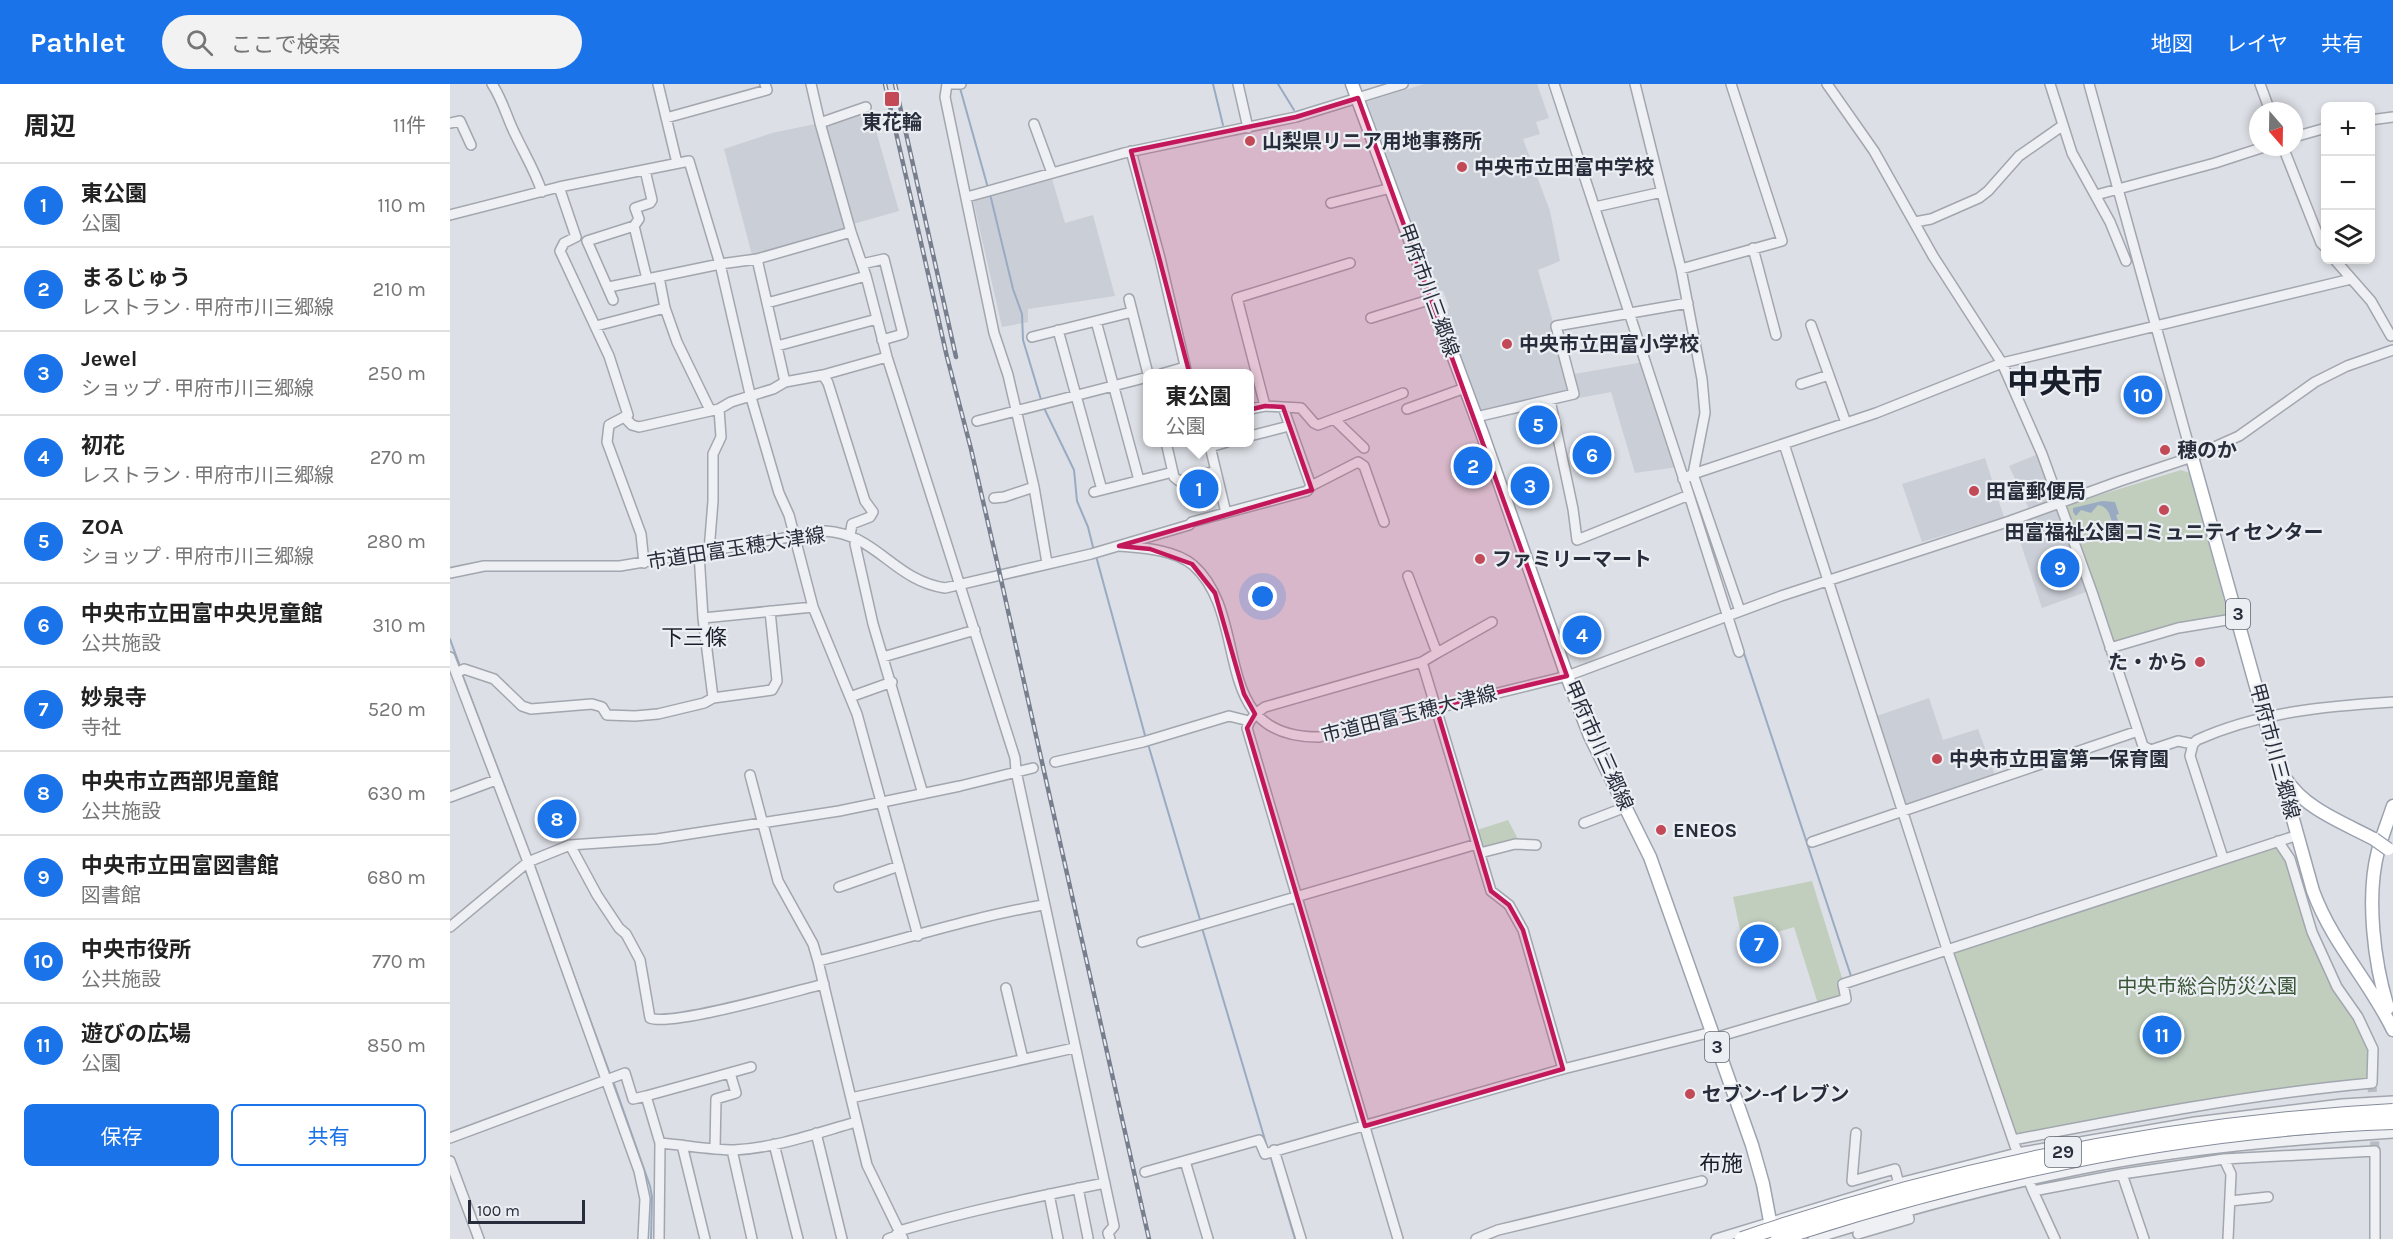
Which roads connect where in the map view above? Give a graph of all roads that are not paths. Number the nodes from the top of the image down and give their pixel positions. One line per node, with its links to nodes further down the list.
1 (492, 84): 40 (street)
2 (658, 84): 21 (street)
3 (765, 84): 21 (street)
4 (811, 84): 24 (street)
5 (947, 84): 6 (street); 43 (street)
6 (961, 84)
7 (1238, 84): 27 (street)
8 (1352, 84): 17 (main road, 甲府市川三郷線 / 3)
9 (1403, 84): 17 (street)
10 (1554, 84): 45 (street)
11 (1635, 84): 41 (street)
12 (1731, 84): 51 (street)
13 (1827, 84): 47 (street)
14 (2050, 84): 26 (street)
15 (2089, 84): 39 (street)
16 (2260, 84): 18 (street)
17 (1358, 98): 27 (street); 38 (main road, 甲府市川三郷線 / 3)
18 (2267, 102)
19 (866, 107): 24 (street)
20 (2393, 117): 22 (street)
21 (666, 118): 34 (street)
22 (2375, 119)
23 (450, 123): 30 (street)
24 (820, 123): 49 (street)
25 (1034, 124): 36 (street)
26 (2062, 126): 42 (street); 47 (street)
27 (1248, 128): 31 (street)
28 (2321, 129): 29 (street)
29 (2303, 134)
30 (471, 145)
31 (1131, 152): 36 (street); 88 (street)
32 (2249, 152): 39 (street)
33 (2287, 156): 50 (street)
34 (677, 163): 35 (street); 55 (street)
35 (645, 170): 37 (street); 48 (street)
36 (1052, 173): 43 (street)
37 (559, 188): 40 (street); 77 (street)
38 (1392, 188): 44 (street); 65 (main road, 甲府市川三郷線 / 3)
39 (2118, 189): 42 (street); 76 (street)
40 (542, 192): 46 (street)
41 (1662, 192): 45 (street); 58 (street)
42 (2096, 195): 53 (street)
43 (967, 197): 105 (street)
44 (1331, 203)
45 (1598, 206): 71 (street)
46 (450, 215)
47 (1915, 222): 86 (street)
48 (634, 226): 61 (street); 63 (street)
49 (851, 232): 52 (street); 56 (street)
50 (2321, 243)
51 (1753, 248): 58 (street); 79 (street)
52 (757, 259): 55 (street); 67 (street)
53 (2126, 261)
54 (1350, 262): 100 (street)
55 (720, 264): 60 (street); 97 (street)
56 (862, 264): 59 (street); 82 (street)
57 (2338, 264): 62 (street)
58 (1681, 269): 68 (street)
59 (866, 276): 67 (street); 73 (street)
60 (659, 277): 61 (street); 69 (street)
61 (647, 279): 63 (street)
62 (2351, 279): 76 (street); 80 (street)
63 (609, 287): 66 (street)
64 (1129, 299): 70 (street)
65 (1432, 299): 72 (street); 95 (main road, 甲府市川三郷線 / 3)
66 (613, 300)
67 (767, 303): 83 (street)
68 (1688, 303): 71 (street); 120 (street)
69 (665, 308): 77 (street); 103 (street)
70 (1132, 312): 74 (street); 87 (street)
71 (1633, 312): 99 (street); 120 (street)
72 (1371, 318)
73 (877, 319): 82 (street); 83 (street)
74 (1096, 321): 78 (street); 94 (street)
75 (1811, 325): 90 (street)
76 (2155, 325): 86 (street); 117 (street)
77 (596, 327): 106 (street)
78 (1058, 330): 81 (street); 98 (street)
79 (1776, 334)
80 (2391, 336)
81 (1032, 338)
82 (882, 340): 85 (street)
83 (777, 346): 92 (street)
84 (2393, 350): 117 (street, 市道田富玉穂大津線)
85 (887, 357): 89 (street); 139 (street)
86 (2001, 363): 110 (street); 126 (street)
87 (1146, 369)
88 (1186, 369)
89 (823, 375): 92 (street); 130 (street)
90 (1828, 375): 93 (street); 110 (street)
91 (1143, 377): 94 (street)
92 (785, 382): 97 (street)
93 (1801, 384)
94 (1113, 386): 98 (street); 121 (street)
95 (1465, 388): 104 (street); 107 (main road, 甲府市川三郷線 / 3)
96 (1402, 393): 108 (street)
97 (750, 394): 103 (street); 129 (street)
98 (1076, 396): 105 (street); 121 (street)
99 (1550, 400): 107 (street); 124 (street)
100 (1265, 406): 101 (street); 102 (street)
101 (1283, 407): 108 (street); 111 (street)
102 (1254, 408)
103 (715, 409): 106 (street); 132 (street)
104 (1407, 409)
105 (1016, 411): 109 (street); 123 (street)
106 (624, 417): 134 (street)
107 (1476, 417): 154 (main road, 甲府市川三郷線 / 3)
108 (1334, 419): 116 (street)
109 (978, 421)
110 (1846, 423): 113 (street)
111 (1289, 426): 112 (street); 122 (street)
112 (1254, 435)
113 (1784, 444): 120 (street); 138 (street)
114 (1167, 447): 119 (street)
115 (1210, 447): 118 (street)
116 (1364, 448)
117 (2192, 457): 126 (street, 市道田富玉穂大津線); 144 (main road, 甲府市川三郷線 / 3)
118 (1216, 471): 119 (street); 127 (street)
119 (1173, 472): 121 (street)
120 (1688, 477): 124 (street); 142 (street)
121 (1139, 480)
122 (1311, 486): 127 (street); 128 (street)
123 (1034, 488): 125 (street); 135 (street)
124 (1689, 495): 142 (street)
125 (994, 498)
126 (2060, 503): 138 (street, 市道田富玉穂大津線); 147 (street)
127 (1226, 513): 131 (street)
128 (1384, 522)
129 (795, 535): 130 (street, 市道田富玉穂大津線); 132 (street, 市道田富玉穂大津線); 140 (street)
130 (854, 537): 139 (street, 市道田富玉穂大津線); 151 (street)
131 (1119, 546): 135 (street, 市道田富玉穂大津線); 160 (street, 市道田富玉穂大津線)
132 (709, 551): 133 (street, 市道田富玉穂大津線)
133 (699, 553): 134 (street, 市道田富玉穂大津線); 143 (street)
134 (644, 563): 136 (street, 市道田富玉穂大津線)
135 (1047, 563): 139 (street, 市道田富玉穂大津線)
136 (450, 573)
137 (1408, 576): 149 (street)
138 (1830, 580): 142 (street, 市道田富玉穂大津線); 176 (street)
139 (961, 584): 146 (street)
140 (813, 607): 141 (street); 156 (street)
141 (770, 611): 143 (street); 157 (street)
142 (1733, 614): 148 (street); 154 (street, 市道田富玉穂大津線)
143 (703, 618): 157 (street)
144 (2239, 618): 147 (street); 161 (main road, 甲府市川三郷線 / 3)
145 (1492, 622): 149 (street)
146 (975, 630): 151 (street); 167 (street)
147 (2110, 648): 163 (street)
148 (1739, 652)
149 (1437, 653): 152 (street)
150 (450, 657): 153 (street)
151 (883, 657): 155 (street)
152 (1422, 662): 159 (street); 160 (street)
153 (459, 671): 157 (street); 170 (street)
154 (1567, 676): 159 (street, 市道田富玉穂大津線); 175 (main road, 甲府市川三郷線 / 3)
155 (892, 682): 156 (street); 171 (street)
156 (850, 697): 173 (street)
157 (713, 698)
158 (2393, 702): 161 (street)
159 (1436, 707): 160 (street, 市道田富玉穂大津線); 182 (street)
160 (1256, 713): 162 (street)
161 (2264, 716): 164 (street); 168 (main road, 甲府市川三郷線 / 3)
162 (1249, 722): 165 (street); 191 (street)
163 (2138, 731): 164 (street); 176 (street)
164 (2193, 744): 187 (street)
165 (1055, 762)
166 (1033, 768): 167 (street)
167 (1016, 771): 171 (street); 192 (street)
168 (2281, 772): 179 (main road, 甲府市川三郷線 / 3); 185 (main road, bridge)
169 (750, 775): 177 (street)
170 (496, 780): 172 (street); 188 (street)
171 (923, 794): 173 (street)
172 (450, 797)
173 (881, 803): 177 (street); 189 (street)
174 (2393, 806): 200 (main road)
175 (1626, 807): 178 (street); 202 (main road, 甲府市川三郷線 / 3)
176 (1902, 810): 181 (street); 196 (street)
177 (762, 822): 183 (street); 197 (street)
178 (1584, 823)
179 (2298, 835): 180 (street); 201 (main road, 甲府市川三郷線 / 3)
180 (2278, 841): 187 (street); 220 (street)
181 (1812, 842)
182 (1477, 843): 186 (street); 191 (street)
183 (570, 844): 188 (street); 198 (street)
184 (1536, 845): 186 (street)
185 (2390, 851)
186 (1480, 853): 206 (street)
187 (2223, 858): 196 (street)
188 (531, 861): 193 (street); 208 (street)
189 (899, 866): 190 (street); 194 (street)
190 (839, 887)
191 (1296, 896): 195 (street); 215 (street)
192 (1043, 905): 194 (street); 203 (street)
193 (450, 927)
194 (918, 936): 197 (street)
195 (1142, 942)
196 (1947, 949): 202 (street); 220 (street)
197 (818, 961): 198 (street)
198 (824, 984): 210 (street)
199 (1006, 988): 204 (street)
200 (2393, 1024)
201 (2393, 1030)
202 (1713, 1035): 206 (street); 243 (main road, 甲府市川三郷線 / 3)
203 (1074, 1048): 204 (street); 235 (street)
204 (1023, 1059): 210 (street)
205 (751, 1067): 207 (street)
206 (1563, 1069): 215 (street)
207 (730, 1073): 209 (street); 224 (street)
208 (606, 1078): 209 (street); 219 (street); 249 (street)
209 (646, 1096): 221 (street)
210 (850, 1098): 213 (street)
211 (2393, 1101): 227 (street)
212 (2393, 1111): 262 (highway, 29, bridge)
213 (856, 1122): 216 (street); 245 (street)
214 (2393, 1122): 263 (highway, 29, bridge)
215 (1365, 1126): 226 (street); 259 (street)
216 (816, 1133): 222 (street); 254 (street)
217 (1856, 1133): 236 (street)
218 (2393, 1133): 233 (street)
219 (450, 1138)
220 (2013, 1140): 227 (street)
221 (660, 1143): 223 (street); 250 (street)
222 (774, 1144): 225 (street); 253 (street)
223 (682, 1145): 224 (street); 251 (street)
224 (715, 1148): 225 (street)
225 (732, 1150): 252 (street)
226 (1274, 1150): 230 (street); 258 (street)
227 (2018, 1153): 233 (street); 236 (street)
228 (2224, 1159): 232 (street); 241 (street); 268 (street)
229 (450, 1161): 248 (street)
230 (1185, 1161): 231 (street); 257 (street)
231 (1144, 1172)
232 (2122, 1174): 238 (street); 266 (street)
233 (2028, 1180): 238 (street); 242 (street)
234 (1702, 1181): 260 (street)
235 (1105, 1183): 237 (street); 246 (street)
236 (1899, 1183): 242 (street); 243 (street)
237 (1078, 1188): 239 (street); 247 (street)
238 (2033, 1191): 265 (street)
239 (1049, 1194): 245 (street); 256 (street)
240 (2268, 1197): 241 (street)
241 (2230, 1201): 267 (street)
242 (1907, 1211): 244 (street)
243 (1771, 1221): 261 (street); 263 (main road, 甲府市川三郷線 / 3)
244 (1858, 1233): 264 (street)
245 (901, 1235): 255 (street)
246 (1109, 1236): 247 (street)
247 (1085, 1238)
248 (479, 1239)
249 (643, 1239)
250 (659, 1239)
251 (705, 1239)
252 (753, 1239)
253 (798, 1239)
254 (842, 1239)
255 (888, 1239)
256 (1058, 1239)
257 (1208, 1239)
258 (1301, 1239)
259 (1398, 1239)
260 (1476, 1239)
261 (1716, 1239)
262 (1742, 1239)
263 (1776, 1239)
264 (1813, 1239)
265 (2055, 1239)
266 (2144, 1239)
267 (2228, 1239)
268 (2375, 1239)

